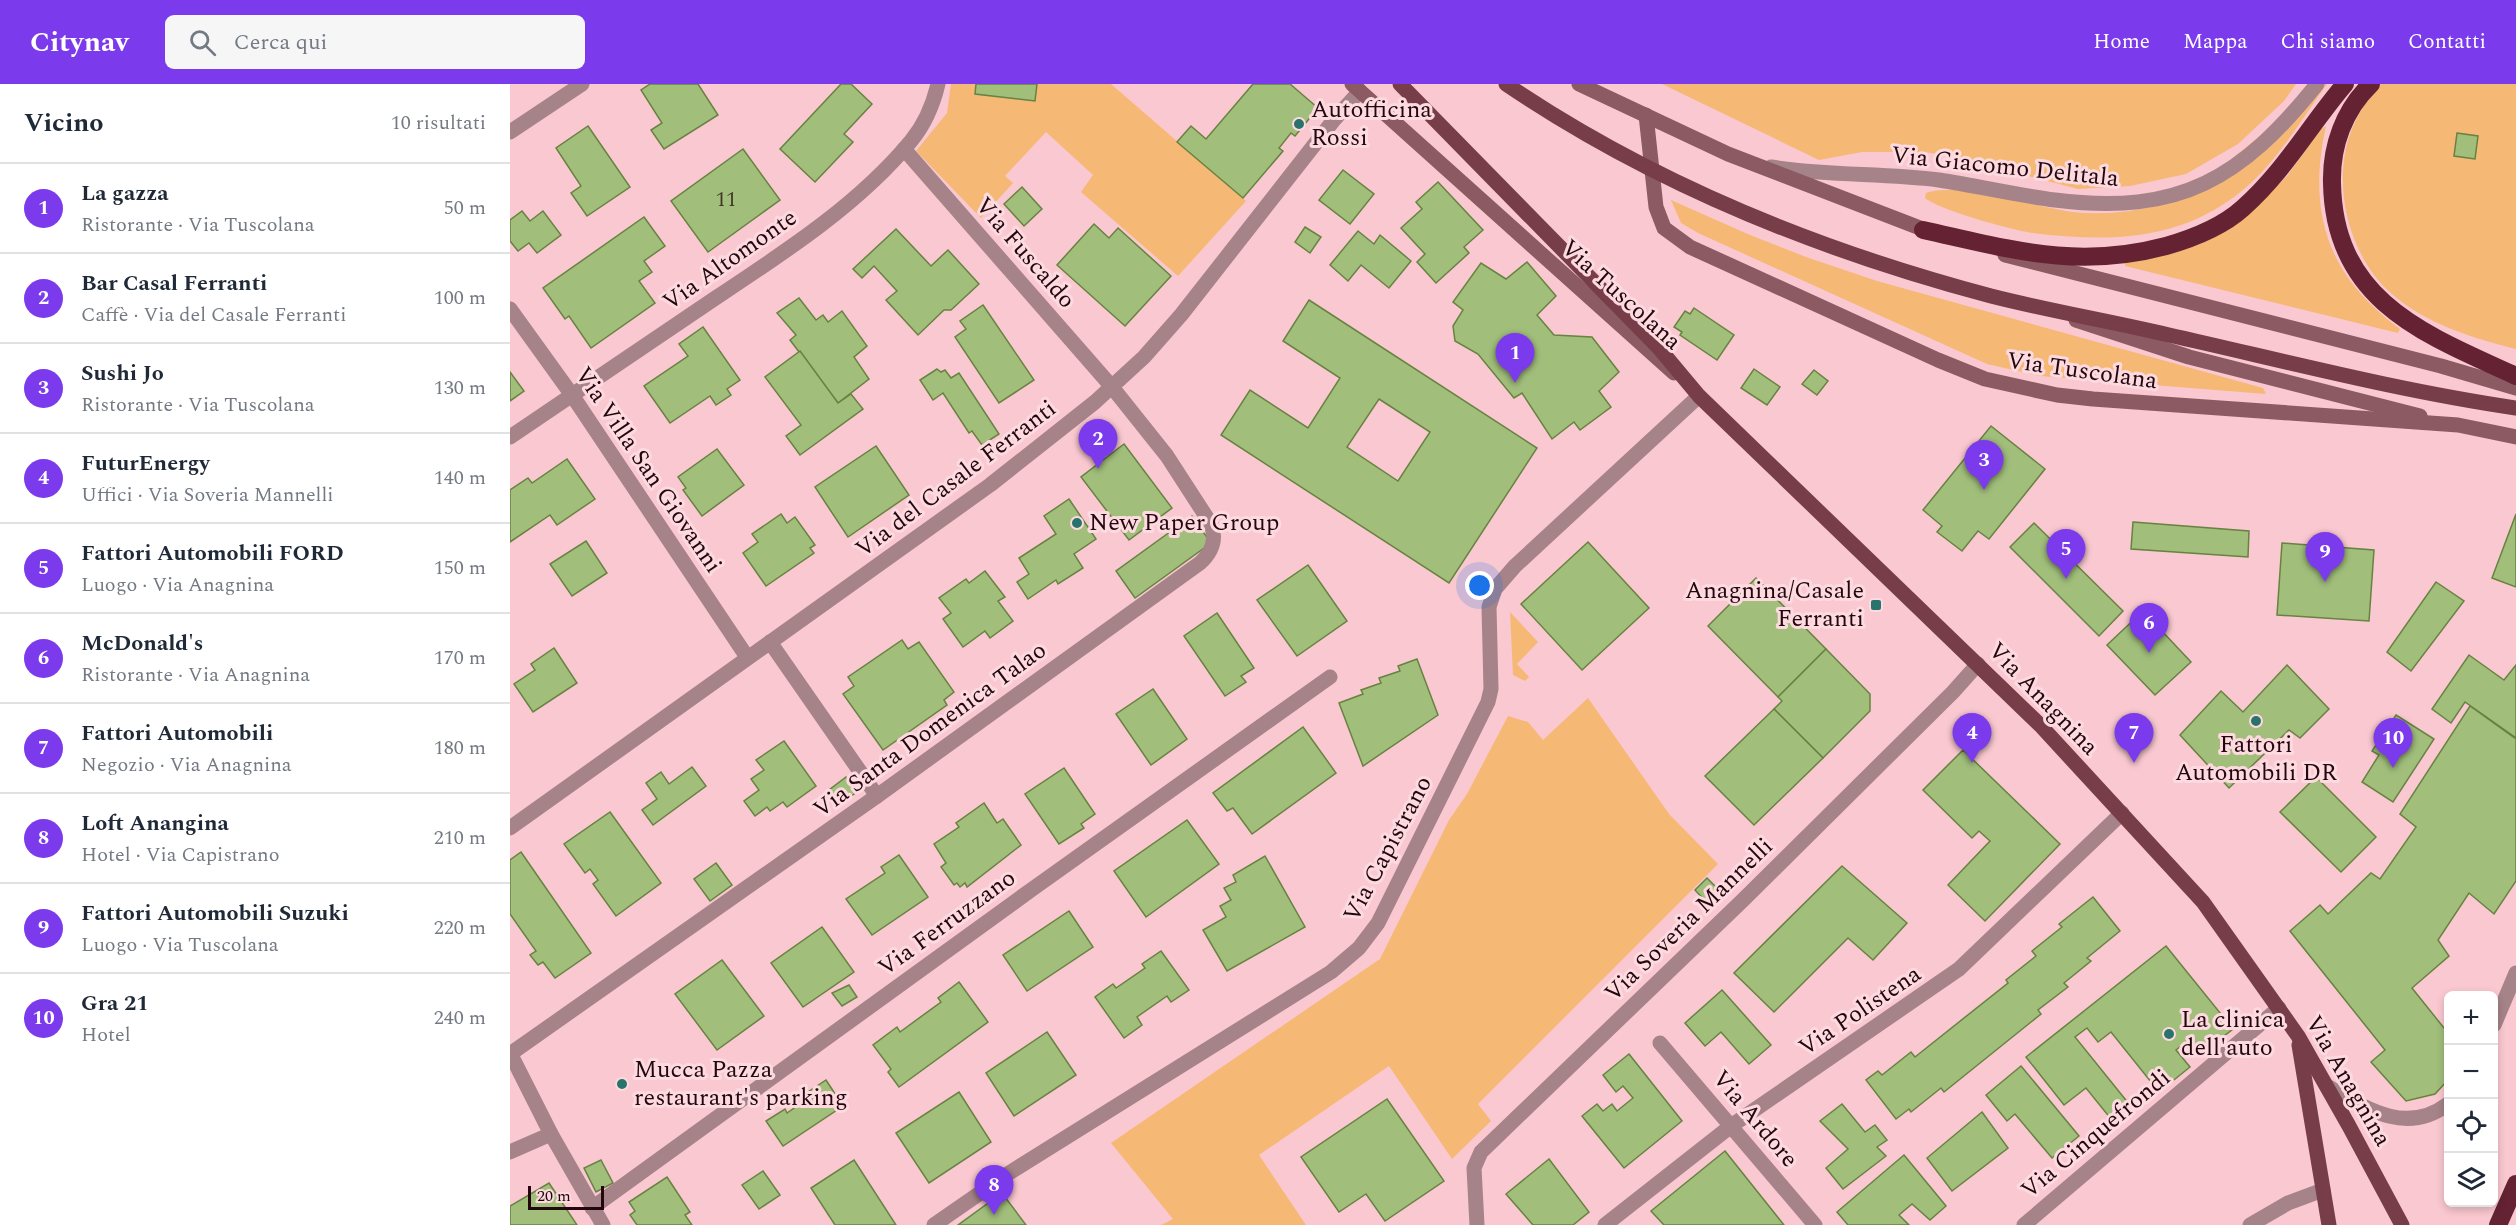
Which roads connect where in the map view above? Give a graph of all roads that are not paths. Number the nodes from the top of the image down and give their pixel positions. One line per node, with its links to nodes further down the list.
1 (582, 84): 11 (street)
2 (938, 84): 12 (street, Via Altomonte)
3 (1400, 84): 21 (main road, Via Tuscolana)
4 (1506, 84): 16 (main road, Via Tuscolana)
5 (1579, 84): 10 (main road)
6 (2317, 84): 13 (street, Via Giacomo Delitala)
7 (2345, 84): 14 (highway)
8 (2371, 84): 17 (highway)
9 (1356, 87): 18 (street, Via del Casale Ferranti); 21 (main road, Via Tuscolana)
10 (1646, 116): 13 (main road); 23 (main road, Via Tuscolana)
11 (510, 132)
12 (904, 149): 18 (street, Via Fuscaldo); 20 (street, Via Altomonte)
13 (1754, 165): 14 (main road)
14 (1923, 230): 19 (main road)
15 (510, 309): 20 (street, Via Villa San Giovanni)
16 (2044, 309): 22 (main road, Via Tuscolana); 23 (main road)
17 (2516, 376)
18 (1112, 387): 26 (street, Via del Casale Ferranti); 30 (street, Via Santa Domenica Talao)
19 (2516, 387)
20 (572, 395): 24 (street, Via Altomonte); 27 (street, Via Villa San Giovanni)
21 (1699, 396): 28 (main road, Via Anagnina); 48 (street, Via Capistrano)
22 (2516, 408)
23 (2458, 425): 25 (main road, Via Tuscolana)
24 (510, 437)
25 (2516, 437)
26 (770, 642): 27 (street, Via del Casale Ferranti); 30 (street)
27 (747, 657): 32 (street, Via del Casale Ferranti)
28 (1978, 664): 31 (main road, Via Anagnina); 49 (street, Via Soveria Mannelli)
29 (1330, 677): 46 (street, Via Ferruzzano)
30 (877, 796): 38 (street, Via Santa Domenica Talao)
31 (2122, 813): 34 (main road, Via Anagnina); 41 (street, Via Polistena)
32 (510, 828)
33 (2516, 973): 35 (street)
34 (2279, 1008): 36 (main road, Via Anagnina); 52 (street, Via Cinquefrondi)
35 (2498, 1014)
36 (2298, 1036): 39 (main road, Via Anagnina); 45 (main road)
37 (1660, 1043): 41 (street, Via Ardore)
38 (510, 1053): 42 (street)
39 (2327, 1086): 40 (street); 55 (main road, Via Anagnina)
40 (2444, 1106)
41 (1731, 1126): 50 (street, Via Polistena); 51 (street, Via Ardore)
42 (551, 1134): 43 (street); 46 (street)
43 (510, 1152)
44 (2516, 1184): 56 (highway)
45 (2323, 1190): 53 (street); 54 (main road)
46 (592, 1208): 47 (street)
47 (603, 1225)
48 (934, 1225)
49 (1477, 1225)
50 (1605, 1225)
51 (1815, 1225)
52 (2024, 1225)
53 (2250, 1225)
54 (2329, 1225)
55 (2402, 1225)
56 (2498, 1225)

